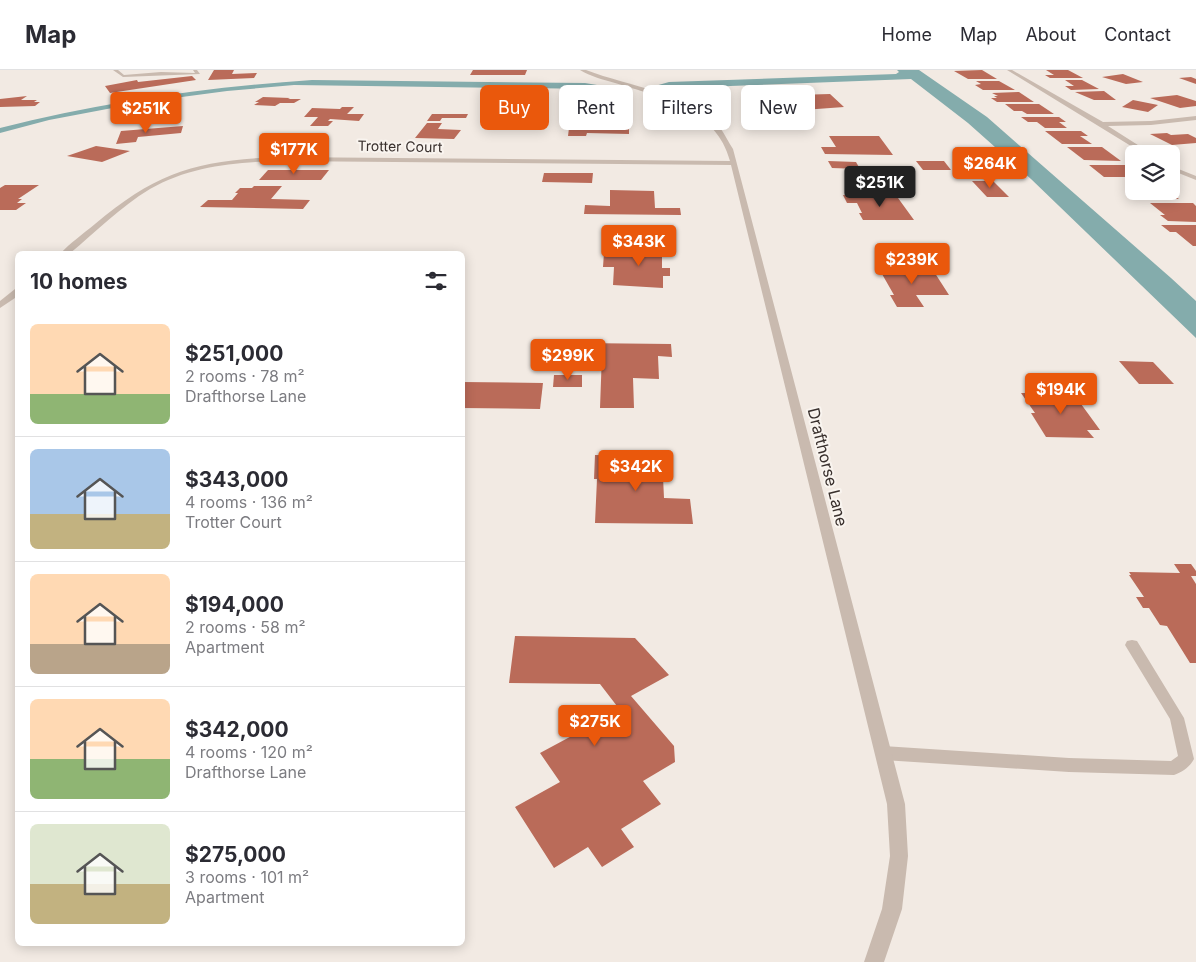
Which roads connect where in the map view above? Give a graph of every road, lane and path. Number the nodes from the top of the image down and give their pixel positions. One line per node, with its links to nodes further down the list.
1 (115, 70): 2 (lane)
2 (195, 70)
3 (582, 70): 8 (street, Drafthorse Lane)
4 (1010, 70): 6 (street)
5 (1196, 118): 6 (street)
6 (1102, 124): 7 (street)
7 (1134, 145)
8 (734, 163): 11 (street, Trotter Court); 15 (street, Drafthorse Lane)
9 (1180, 172): 10 (street)
10 (1196, 178)
11 (68, 251)
12 (15, 293): 13 (street)
13 (0, 305)
14 (1132, 645): 15 (lane)
15 (883, 753): 16 (street, Drafthorse Lane)
16 (874, 962)

